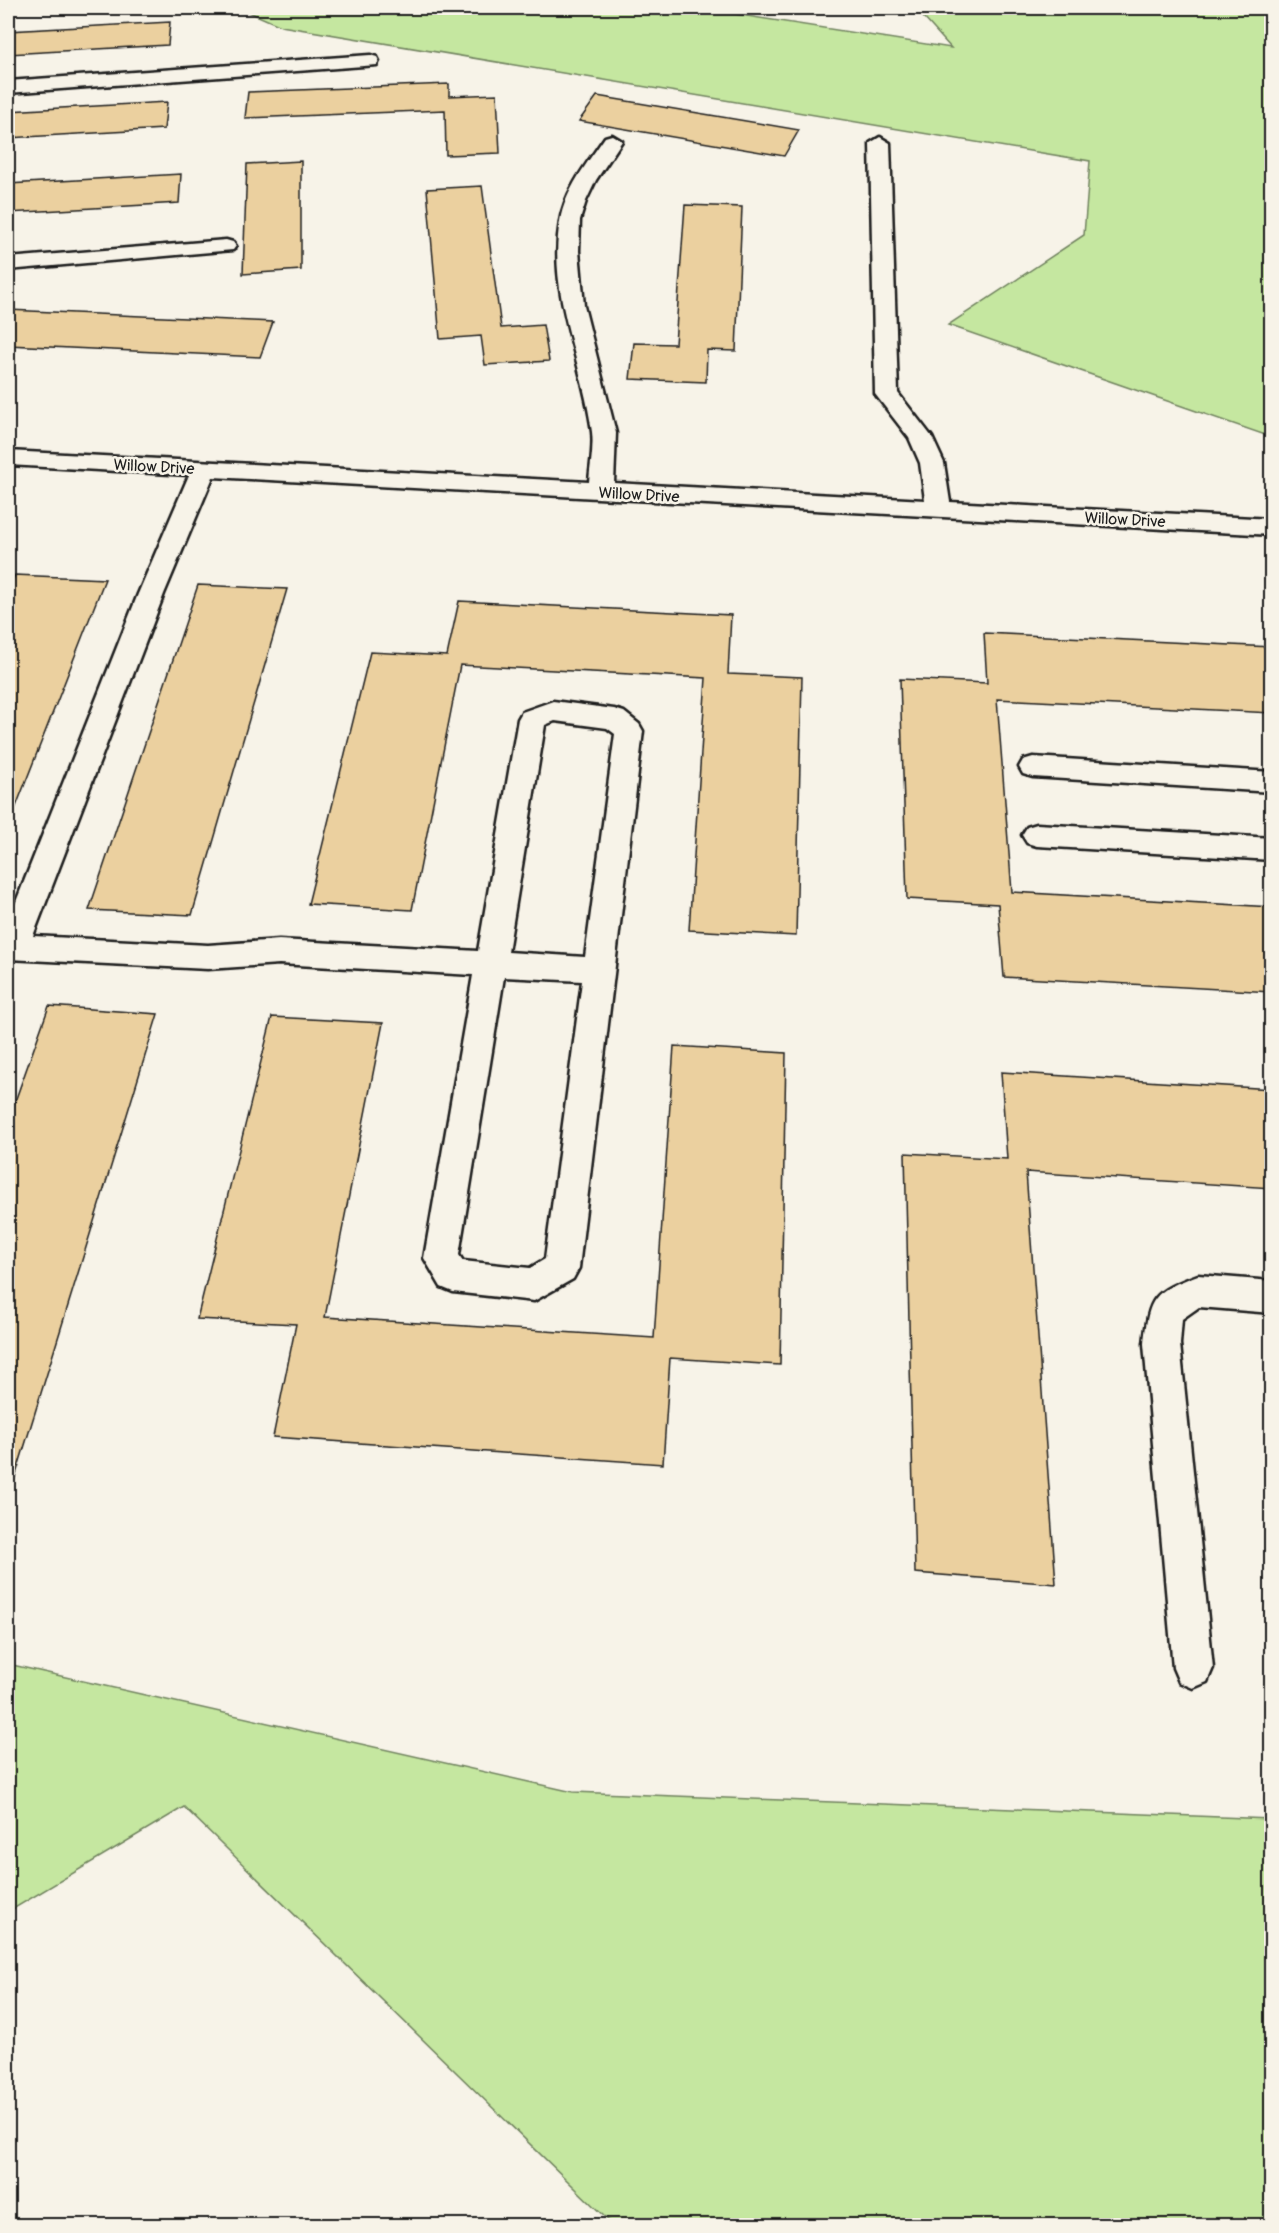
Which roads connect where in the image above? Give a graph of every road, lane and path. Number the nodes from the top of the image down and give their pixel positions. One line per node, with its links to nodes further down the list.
1 (370, 61): 2 (street)
2 (8, 87)
3 (612, 141): 9 (street)
4 (880, 143): 10 (street)
5 (226, 246): 6 (street)
6 (8, 264)
7 (8, 458): 8 (street, Willow Drive)
8 (204, 469): 9 (street, Willow Drive); 16 (street)
9 (602, 492): 10 (street, Willow Drive)
10 (939, 509): 11 (street, Willow Drive)
11 (1272, 527)
12 (1033, 767): 13 (street)
13 (1272, 782)
14 (1037, 835): 15 (street)
15 (1272, 849)
16 (10, 947): 17 (street)
17 (492, 965): 18 (street); 18 (street); 18 (street)
18 (599, 970)
19 (1272, 1297): 20 (street)
20 (1193, 1668)

